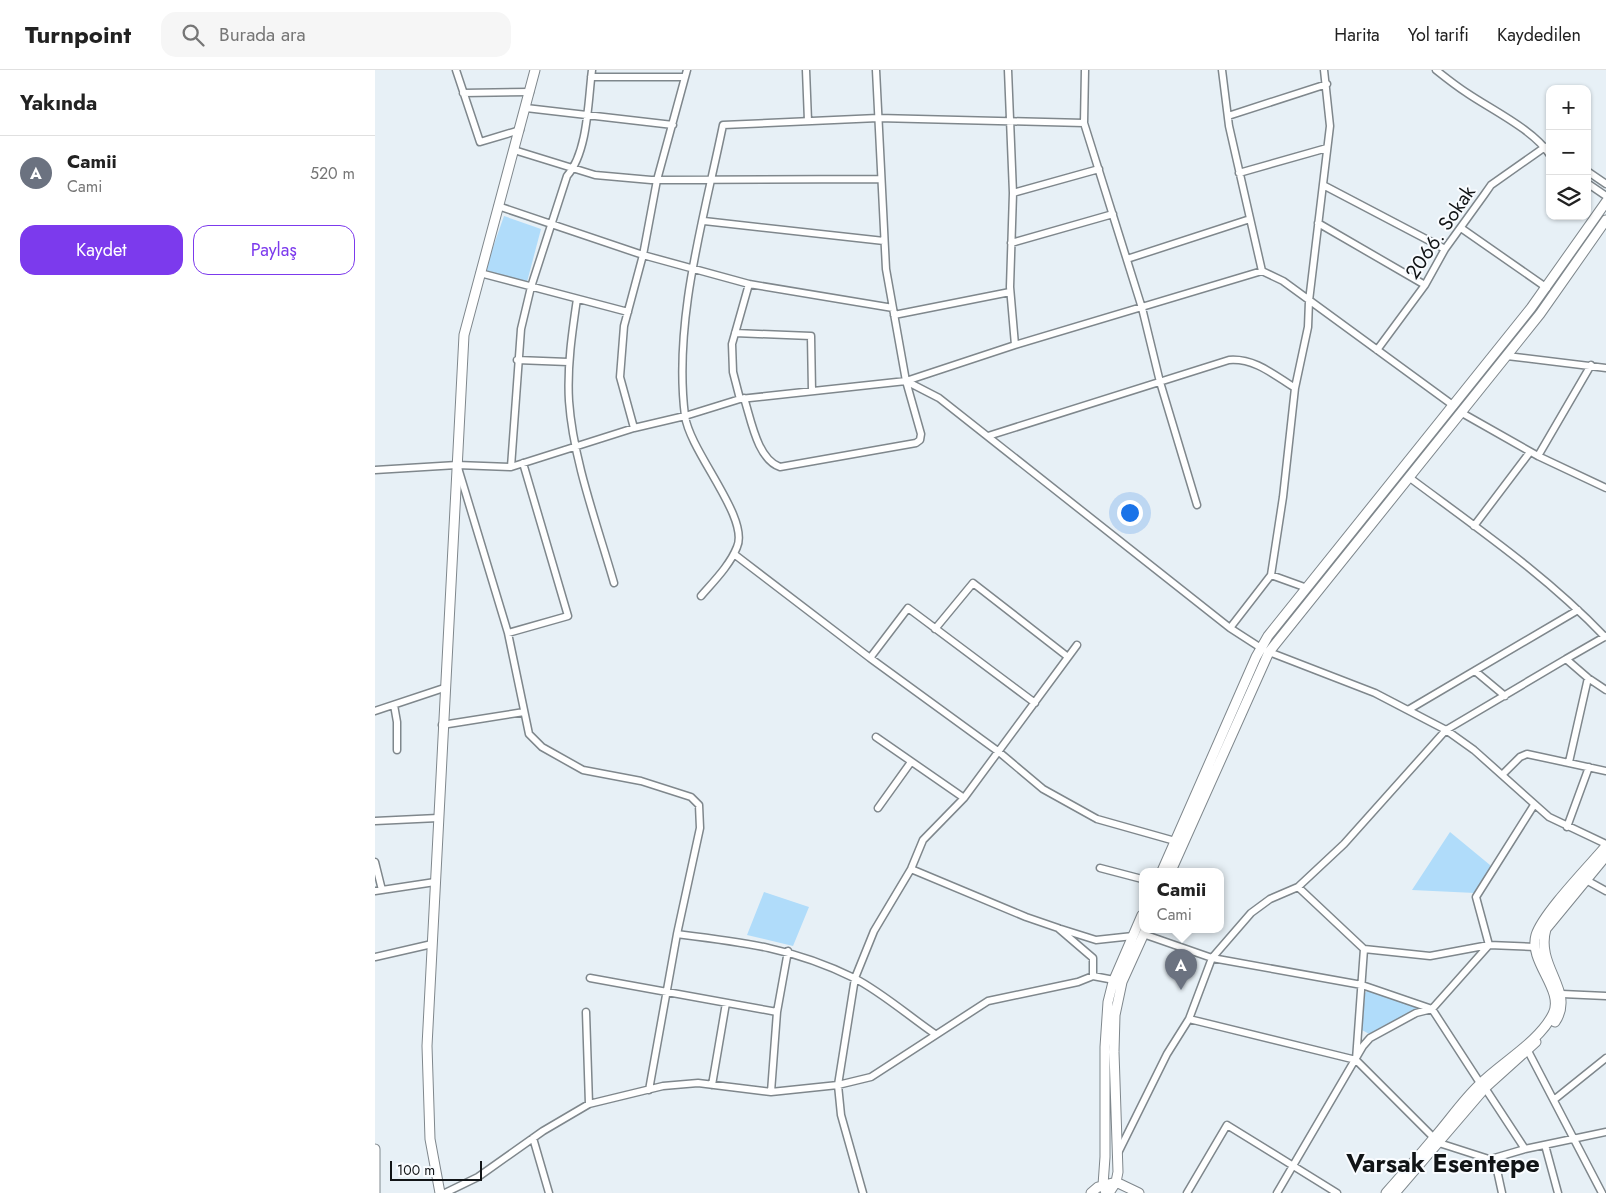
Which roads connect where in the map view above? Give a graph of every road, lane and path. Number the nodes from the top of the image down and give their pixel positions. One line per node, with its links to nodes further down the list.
1 (456, 70): 15 (street)
2 (535, 70): 14 (street)
3 (687, 70): 12 (street)
4 (806, 70): 20 (street)
5 (876, 70): 19 (street)
6 (1008, 70): 21 (street)
7 (1085, 70): 22 (street)
8 (1221, 70): 18 (street)
9 (1324, 70): 13 (street)
10 (1436, 70): 25 (street)
11 (592, 73): 12 (street); 17 (street)
12 (685, 77): 23 (street)
13 (1327, 84): 18 (street); 26 (street)
14 (530, 92): 15 (street); 16 (street)
15 (463, 93): 24 (street)
16 (526, 108): 17 (street); 24 (street)
17 (586, 115): 23 (street); 29 (street)
18 (1228, 116): 31 (street)
19 (878, 118): 20 (street); 21 (street); 34 (street)
20 (808, 121): 33 (street)
21 (1010, 122): 22 (street); 39 (street)
22 (1084, 123): 30 (street)
23 (673, 125): 35 (street)
24 (519, 130): 28 (street)
25 (1546, 146)
26 (1327, 148): 31 (street); 37 (street)
27 (1546, 148): 49 (street, 2066. Sokak)
28 (514, 150): 29 (street); 42 (street)
29 (573, 169): 35 (street); 47 (street)
30 (1099, 170): 39 (street); 43 (street)
31 (1239, 172): 44 (street)
32 (1591, 174): 36 (street)
33 (712, 179): 34 (street); 35 (street); 46 (street)
34 (881, 179): 50 (street)
35 (657, 180): 53 (street)
36 (1606, 184)
37 (1323, 185): 48 (street); 52 (street)
38 (1591, 186): 40 (street)
39 (1013, 193): 51 (street)
40 (1606, 196)
41 (1606, 202): 61 (street)
42 (498, 206): 47 (street); 57 (street)
43 (1113, 214): 51 (street); 54 (street)
44 (1250, 219): 54 (street); 56 (street)
45 (1606, 220): 71 (street)
46 (704, 221): 50 (street); 55 (street)
47 (551, 224): 53 (street); 60 (street)
48 (1318, 224): 59 (street); 64 (street)
49 (1461, 228): 52 (street, 2066. Sokak); 61 (street)
50 (884, 241): 66 (street)
51 (1011, 243): 62 (street)
52 (1445, 250): 59 (street, 2066. Sokak)
53 (643, 254): 55 (street); 67 (street)
54 (1127, 259): 65 (street)
55 (694, 267): 58 (street); 83 (street)
56 (1262, 271): 64 (street); 65 (street)
57 (480, 273): 60 (street); 90 (street)
58 (749, 284): 66 (street); 68 (street)
59 (1425, 285): 70 (street, 2066. Sokak)
60 (531, 287): 63 (street); 72 (street)
61 (1547, 288): 81 (street)
62 (1010, 292): 66 (street); 69 (street)
63 (577, 299): 67 (street); 73 (street)
64 (1309, 301): 70 (street); 78 (street)
65 (1141, 308): 69 (street); 77 (street)
66 (893, 311): 76 (street)
67 (628, 312): 84 (street)
68 (735, 332): 79 (street); 80 (street)
69 (1015, 345): 76 (street)
70 (1377, 350): 81 (street)
71 (1507, 356): 74 (street); 82 (street)
72 (517, 360): 73 (street); 91 (street)
73 (568, 362): 86 (street)
74 (1591, 365): 75 (street); 88 (street)
75 (1606, 368)
76 (906, 382): 79 (street); 80 (street); 85 (street)
77 (1160, 382): 78 (street); 85 (street); 95 (street)
78 (1295, 388): 98 (street)
79 (811, 391): 80 (street)
80 (742, 399): 83 (street)
81 (1454, 406): 82 (street); 100 (street)
82 (1462, 413): 87 (street); 93 (street)
83 (685, 416): 84 (street); 97 (street)
84 (634, 428): 86 (street)
85 (987, 436): 103 (street)
86 (576, 448): 89 (street); 99 (street)
87 (1530, 452): 88 (street); 96 (street)
88 (1538, 456): 94 (street)
89 (523, 464): 91 (street); 105 (street)
90 (457, 465): 91 (street); 92 (street); 105 (street); 115 (street)
91 (511, 467)
92 (375, 470)
93 (1409, 478): 96 (street); 109 (street)
94 (1606, 488)
95 (1197, 505)
96 (1474, 526): 102 (street)
97 (734, 554): 101 (street); 111 (street)
98 (1271, 575): 100 (street); 103 (street)
99 (614, 583)
100 (1307, 588): 108 (street)
101 (701, 596)
102 (1578, 610): 106 (street); 113 (street)
103 (1230, 628): 108 (street)
104 (935, 629): 110 (street); 111 (street); 118 (street)
105 (508, 633): 122 (street)
106 (1605, 637): 112 (street)
107 (1077, 645): 110 (street)
108 (1261, 648): 109 (street); 139 (street)
109 (1269, 652): 120 (street); 145 (street)
110 (1068, 656): 118 (street)
111 (870, 658): 127 (street)
112 (1566, 659): 114 (street); 117 (street)
113 (1475, 671): 117 (street); 120 (street)
114 (1588, 678): 116 (street); 129 (street)
115 (444, 688): 119 (street); 123 (street)
116 (1606, 690)
117 (1505, 696): 124 (street)
118 (1035, 703): 127 (street)
119 (394, 705): 121 (street); 126 (street)
120 (1408, 710): 124 (street)
121 (375, 711)
122 (524, 712): 123 (street); 158 (street)
123 (442, 725): 136 (street)
124 (1446, 730): 132 (street); 150 (street)
125 (877, 737): 128 (street)
126 (397, 750)
127 (999, 752): 133 (street); 139 (street)
128 (911, 762): 133 (street); 135 (street)
129 (1569, 762): 130 (street); 132 (street)
130 (1589, 767): 131 (street); 138 (street)
131 (1606, 771)
132 (1502, 775): 134 (street)
133 (963, 798): 146 (street)
134 (1534, 805): 138 (street); 161 (street)
135 (878, 808)
136 (438, 818): 137 (street); 149 (street)
137 (375, 821)
138 (1567, 827): 140 (street)
139 (1175, 841): 144 (street)
140 (1606, 845): 162 (street)
141 (1606, 856): 148 (street)
142 (375, 862): 151 (street)
143 (1099, 868): 147 (street)
144 (1163, 868)
145 (1172, 868)
146 (911, 869): 154 (street); 169 (street)
147 (1139, 878)
148 (1586, 880): 152 (street); 162 (street)
149 (435, 882): 151 (street); 160 (street)
150 (1298, 887): 163 (street); 166 (street)
151 (379, 890)
152 (1606, 891)
153 (1139, 922): 159 (street)
154 (1058, 928): 159 (street); 167 (street)
155 (1140, 933): 159 (street)
156 (1144, 933): 198 (street)
157 (1150, 933): 166 (street)
158 (677, 934): 164 (street); 172 (street)
159 (1133, 936): 170 (street)
160 (432, 944): 165 (street); 204 (street)
161 (1489, 945): 162 (street); 163 (street); 176 (street)
162 (1539, 947): 173 (street); 186 (street)
163 (1364, 949): 171 (street)
164 (788, 951): 169 (street); 178 (street)
165 (375, 957)
166 (1212, 958): 171 (street); 179 (street)
167 (1093, 976): 170 (street); 180 (street)
168 (589, 978): 172 (street)
169 (855, 978): 180 (street); 185 (street)
170 (1114, 980): 202 (street)
171 (1362, 985): 176 (street); 183 (street)
172 (666, 992): 175 (street); 187 (street)
173 (1561, 994): 174 (street); 181 (street)
174 (1606, 996)
175 (726, 1003): 178 (street); 184 (street)
176 (1432, 1009): 183 (street); 186 (street)
177 (586, 1012): 190 (street)
178 (777, 1012): 188 (street)
179 (1189, 1019): 183 (street); 198 (street)
180 (935, 1034): 185 (street)
181 (1528, 1051): 186 (street); 189 (street)
182 (1606, 1058): 189 (street)
183 (1356, 1060): 194 (street); 200 (street)
184 (712, 1085): 187 (street); 188 (street)
185 (838, 1086): 188 (street); 207 (street)
186 (1482, 1086): 194 (street); 196 (street)
187 (649, 1090): 190 (street)
188 (771, 1092)
189 (1555, 1099): 193 (street)
190 (589, 1104): 192 (street)
191 (1606, 1132): 193 (street)
192 (533, 1138): 205 (street); 206 (street)
193 (1574, 1138): 195 (street); 217 (street)
194 (1437, 1141): 199 (street); 213 (street); 214 (street)
195 (1545, 1145): 196 (street); 216 (street)
196 (1525, 1149): 199 (street)
197 (375, 1150): 203 (street)
198 (1117, 1156): 201 (street)
199 (1491, 1159): 215 (street)
200 (1293, 1165): 210 (street); 211 (street); 212 (street)
201 (1116, 1182): 202 (street); 209 (street)
202 (1106, 1190): 208 (street)
203 (375, 1193)
204 (440, 1193)
205 (445, 1193)
206 (549, 1193)
207 (863, 1193)
208 (1091, 1193)
209 (1139, 1193)
210 (1187, 1193)
211 (1277, 1193)
212 (1337, 1193)
213 (1386, 1193)
214 (1395, 1193)
215 (1502, 1193)
216 (1558, 1193)
217 (1603, 1193)

